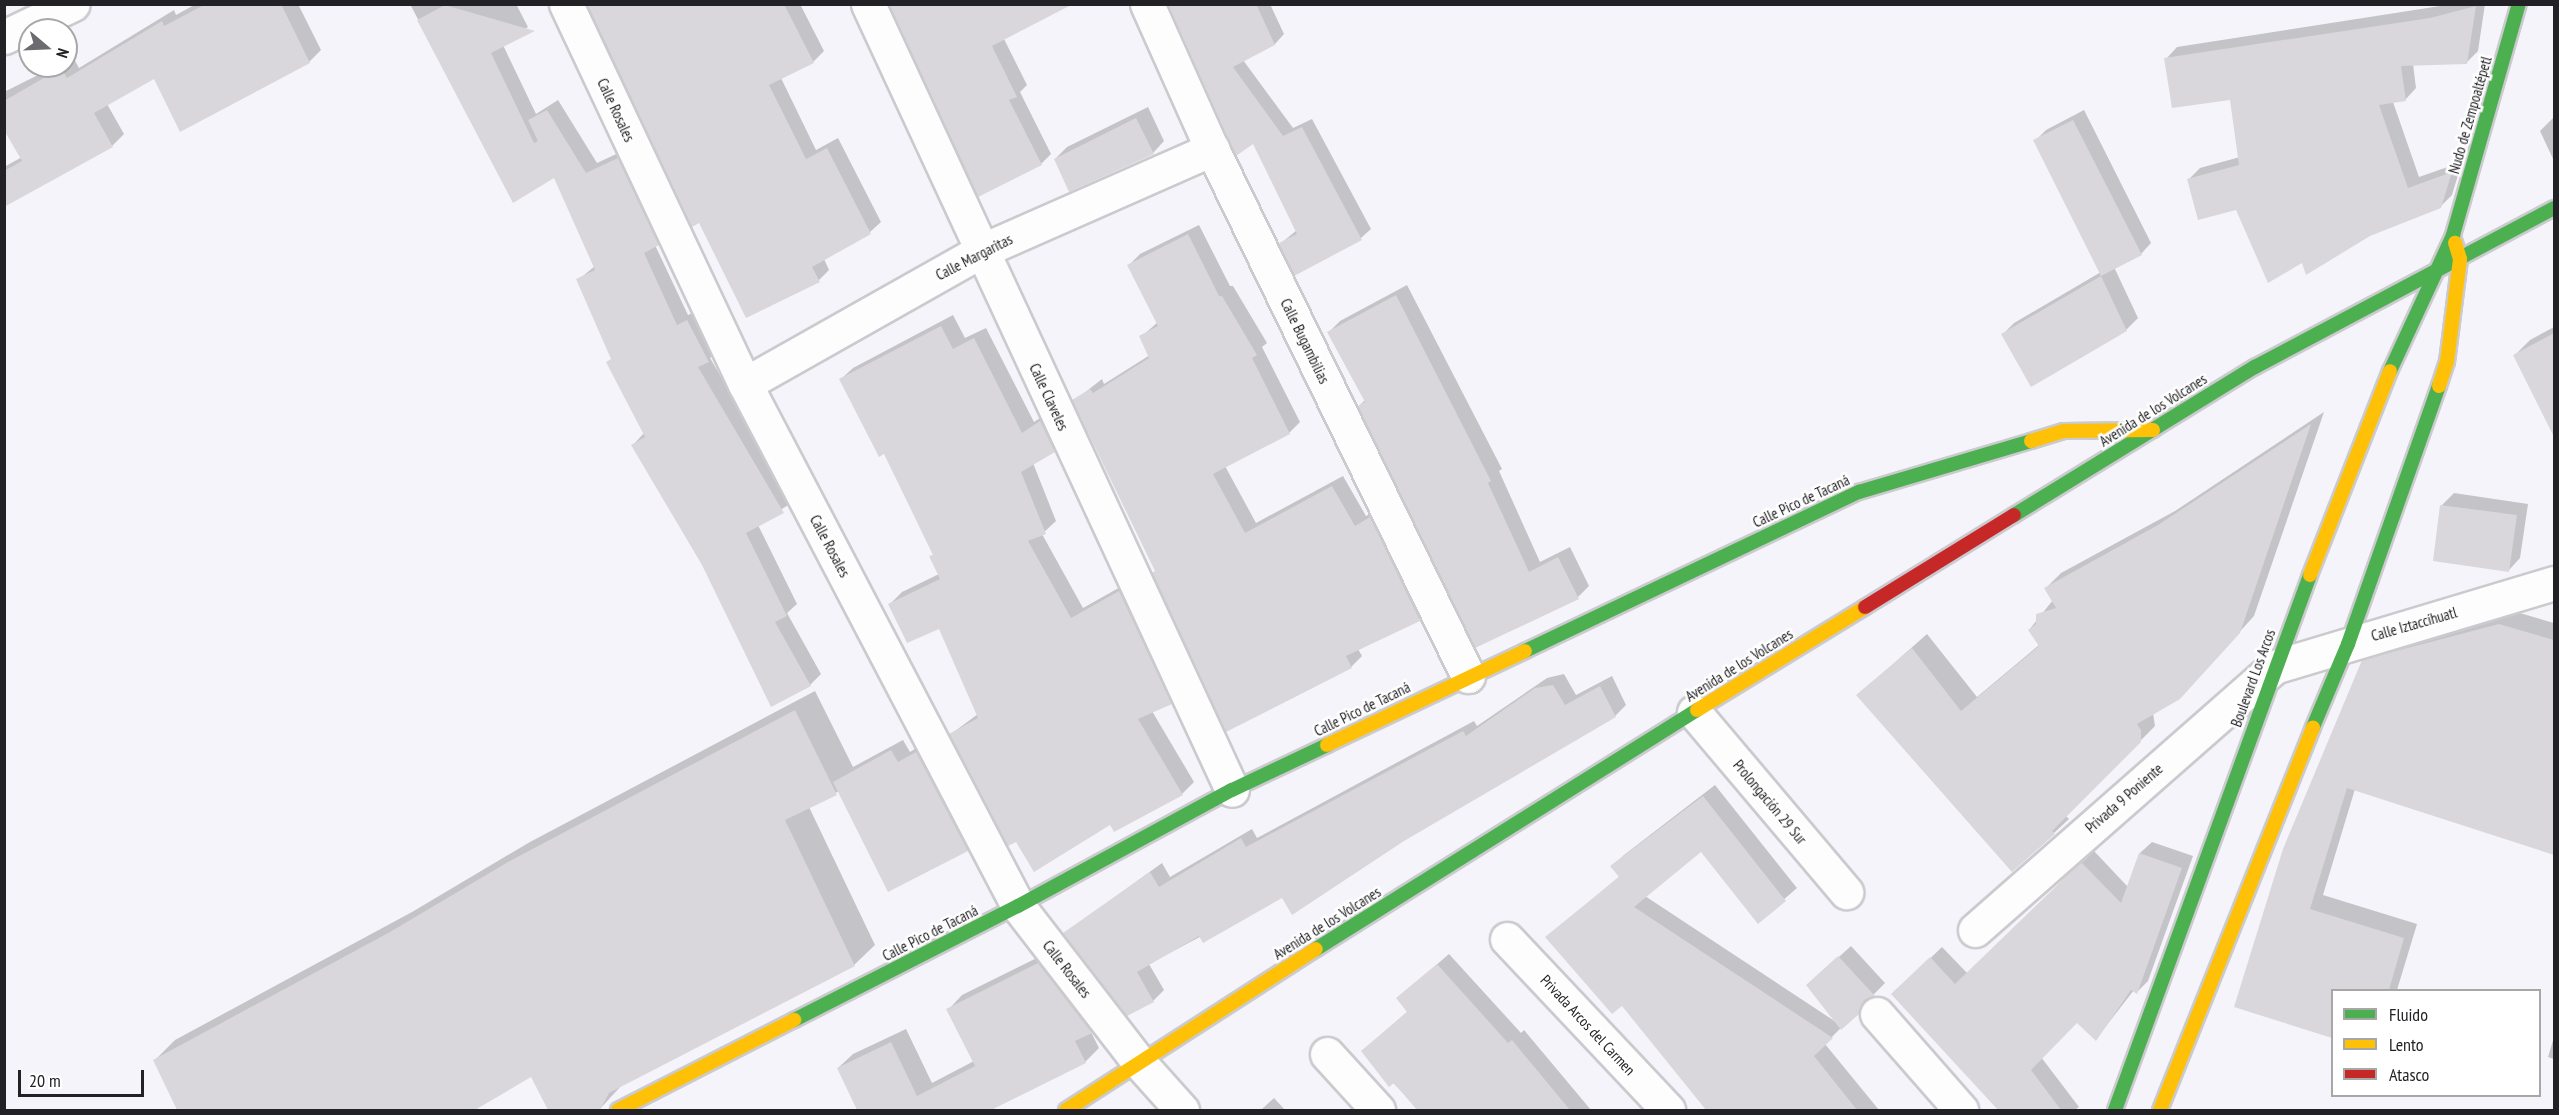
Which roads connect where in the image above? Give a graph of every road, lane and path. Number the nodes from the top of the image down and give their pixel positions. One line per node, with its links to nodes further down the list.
1 (73, 4): 6 (street)
2 (566, 4): 13 (street, Calle Rosales)
3 (868, 4): 10 (street, Calle Claveles)
4 (1146, 4): 7 (street, Calle Bugambilias)
5 (2518, 4): 9 (street, Nudo de Zempoaltépetl)
6 (4, 37)
7 (1212, 149): 10 (street, Calle Margaritas); 18 (street, Calle Bugambilias)
8 (2554, 208): 11 (street, Avenida de los Volcanes)
9 (2453, 235): 11 (street); 12 (street, Nudo de Zempoaltépetl)
10 (981, 251): 13 (street, Calle Margaritas); 20 (street, Calle Claveles)
11 (2460, 259): 12 (street, Avenida de los Volcanes); 16 (street)
12 (2441, 265): 14 (street, Avenida de los Volcanes); 17 (street, Boulevard Los Arcos)
13 (745, 384): 22 (street, Calle Rosales)
14 (2152, 430): 18 (street, Calle Pico de Tacaná); 19 (street, Avenida de los Volcanes)
15 (2554, 583): 16 (street, Calle Iztaccíhuatl)
16 (2348, 644): 17 (street, Calle Iztaccíhuatl); 35 (street)
17 (2274, 667): 23 (street, Privada 9 Poniente); 34 (street, Boulevard Los Arcos)
18 (1468, 676): 20 (street, Calle Pico de Tacaná)
19 (1694, 712): 21 (street, Prolongación 29 Sur); 27 (street, Avenida de los Volcanes)
20 (1232, 790): 22 (street, Calle Pico de Tacaná)
21 (1846, 892)
22 (1018, 906): 27 (street, Calle Rosales); 28 (street, Calle Pico de Tacaná)
23 (1974, 930)
24 (1508, 939): 32 (street, Privada Arcos del Carmen)
25 (1878, 1014): 33 (street)
26 (1326, 1054): 31 (street)
27 (1138, 1061): 29 (street, Avenida de los Volcanes); 30 (street, Calle Rosales)
28 (618, 1110)
29 (1066, 1110)
30 (1182, 1110)
31 (1378, 1110)
32 (1668, 1110)
33 (1961, 1110)
34 (2115, 1110)
35 (2160, 1110)

